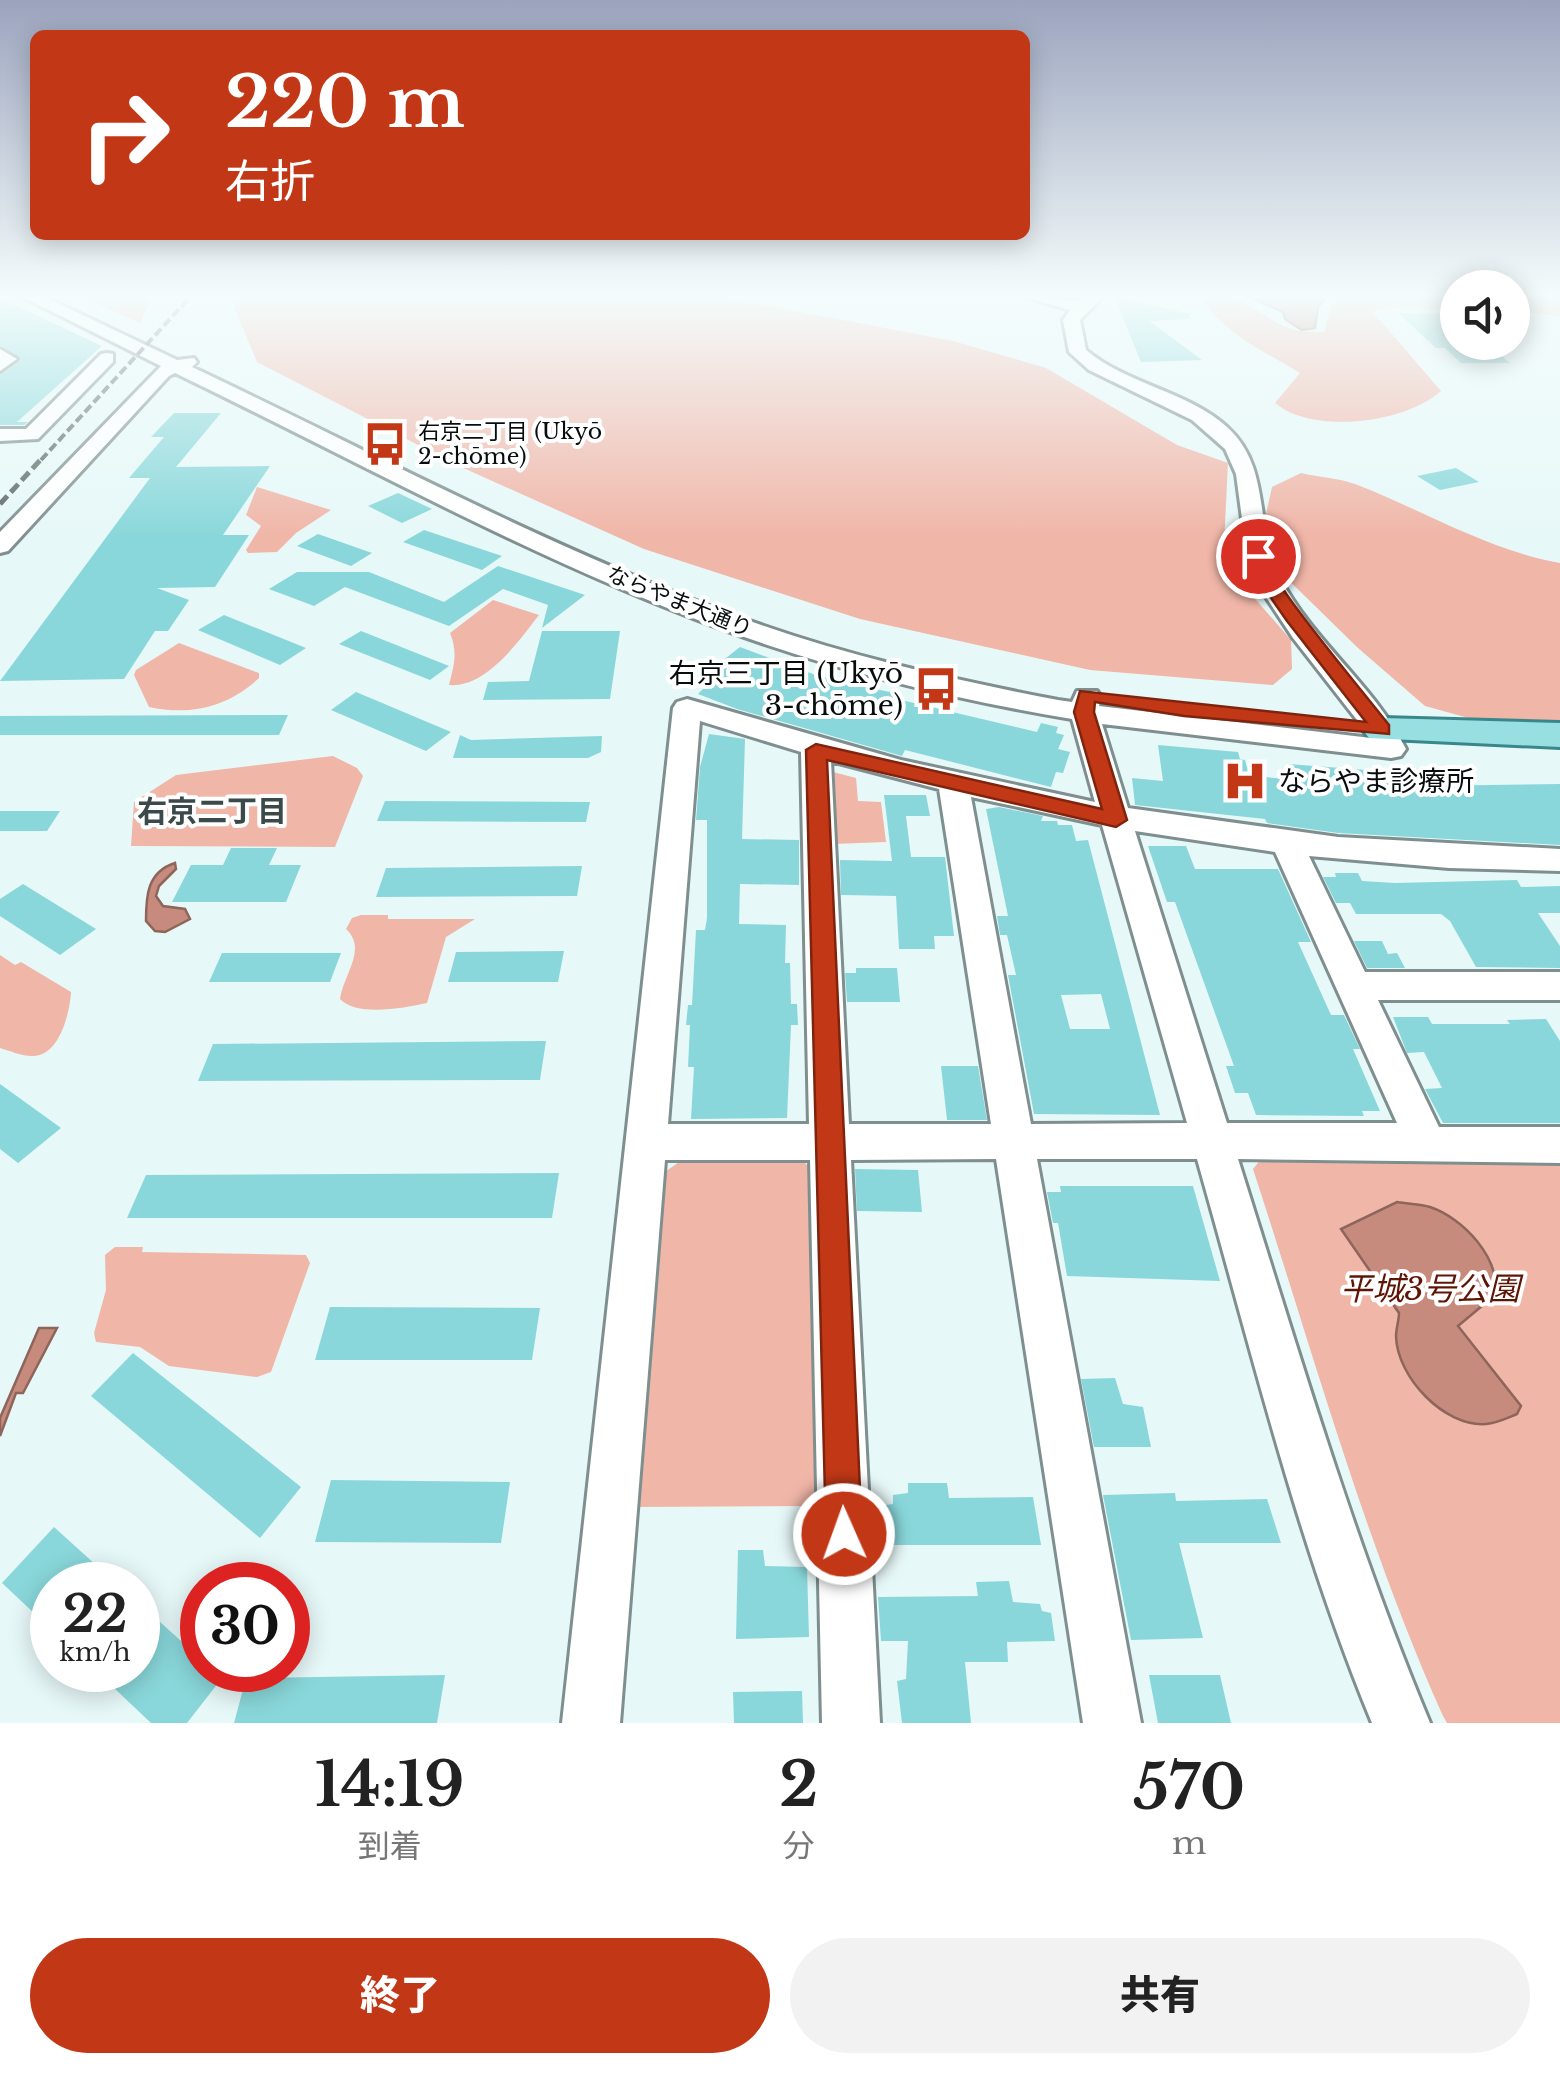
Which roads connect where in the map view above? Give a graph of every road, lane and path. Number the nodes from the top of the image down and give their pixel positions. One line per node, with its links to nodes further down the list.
1 (89, 376): 8 (street)
2 (158, 376): 7 (street)
3 (203, 376): 6 (street, ならやま大通り)
4 (214, 376): 10 (street, ならやま大通り)
5 (1119, 376): 12 (street)
6 (223, 390): 7 (street); 10 (street, ならやま大通り)
7 (136, 399): 9 (street)
8 (0, 435)
9 (0, 546)
10 (1085, 704): 12 (street, ならやま大通り); 16 (street)
11 (1560, 735): 12 (main road, ならやま大通り)
12 (1386, 739): 14 (main road, ならやま大通り)
13 (816, 750): 15 (street); 23 (street); 24 (street)
14 (1560, 752)
15 (953, 783): 16 (street); 21 (street)
16 (1116, 820): 17 (street); 22 (street)
17 (1286, 841): 18 (street); 19 (street)
18 (1560, 860)
19 (1353, 986): 20 (street); 25 (street)
20 (1560, 986)
21 (1012, 1140): 22 (street); 24 (street); 29 (street)
22 (1213, 1140): 25 (street); 30 (street)
23 (644, 1142): 24 (street); 27 (street)
24 (829, 1142): 28 (street)
25 (1426, 1145): 26 (street)
26 (1560, 1145)
27 (590, 1723)
28 (851, 1723)
29 (1112, 1723)
30 (1401, 1723)

